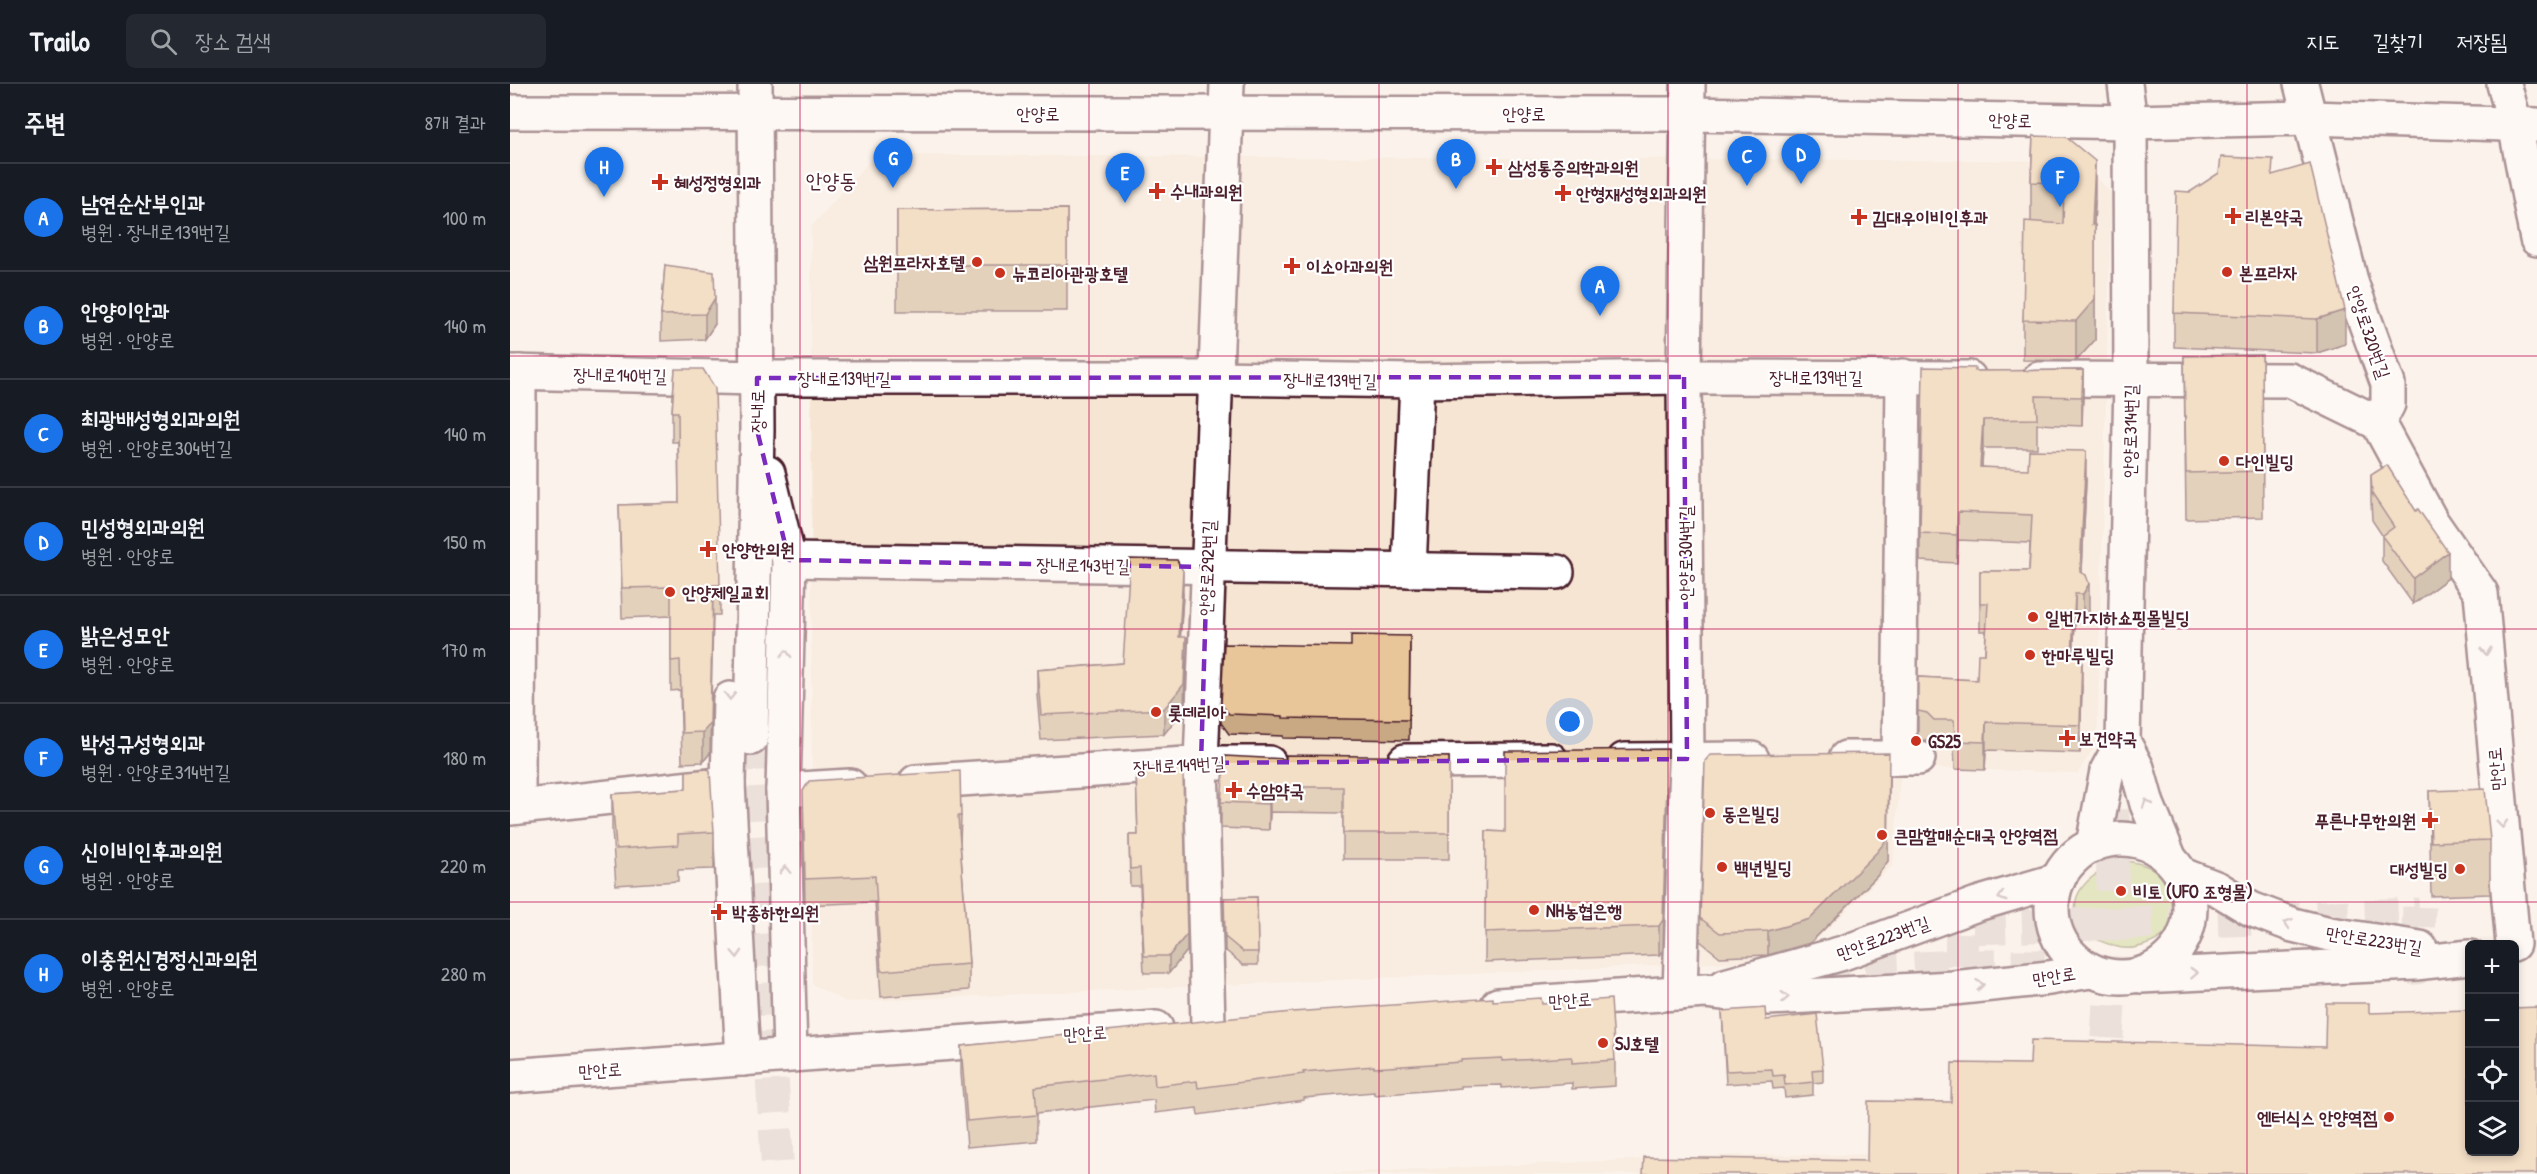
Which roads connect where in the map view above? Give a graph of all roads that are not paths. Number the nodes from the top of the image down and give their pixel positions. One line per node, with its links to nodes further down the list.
1 (2125, 84): 9 (street, 안양로314번길)
2 (2301, 84): 8 (street, 안양로320번길)
3 (2504, 84): 10 (street)
4 (755, 98): 5 (street, 안양로); 7 (street, 안양로); 15 (street, 장내로)
5 (1225, 98): 6 (street, 안양로); 16 (street, 안양로292번길)
6 (1688, 99): 9 (street, 안양로); 14 (street, 안양로304번길)
7 (510, 112)
8 (2309, 118): 9 (street, 안양로); 10 (street, 안양로); 19 (street, 안양로320번길)
9 (2130, 122): 18 (street, 안양로314번길)
10 (2526, 124): 11 (street)
11 (2537, 239)
12 (514, 372): 15 (street, 장내로140번길); 35 (street, 장내로140번길)
13 (1902, 376): 14 (street, 장내로139번길); 18 (street, 장내로139번길); 27 (street)
14 (1684, 377): 17 (street, 장내로139번길); 28 (street, 안양로304번길)
15 (757, 378): 16 (street, 장내로139번길); 20 (street, 장내로)
16 (1215, 378): 17 (street, 장내로139번길); 22 (street, 안양로292번길)
17 (1417, 381): 23 (street)
18 (2131, 381): 19 (street, 장내로139번길); 26 (street, 안양로314번길)
19 (2378, 423): 39 (street, 만안로, one-way to 39)
20 (757, 430): 21 (street); 25 (street, 장내로); 33 (street, one-way to 33)
21 (789, 560): 22 (street, 장내로143번길); 34 (street, one-way to 21)
22 (1207, 567): 23 (street, 장내로143번길); 32 (street, 안양로292번길)
23 (1408, 570): 24 (street, 장내로143번길)
24 (1557, 572)
25 (751, 738)
26 (2123, 741): 36 (street); 37 (street, one-way to 26)
27 (1816, 758)
28 (1687, 759): 29 (street); 31 (street); 46 (street, 안양로304번길)
29 (1781, 759)
30 (1296, 762): 32 (street, 장내로149번길)
31 (1379, 762)
32 (1201, 763): 34 (street, 장내로149번길); 49 (street, 안양로292번길)
33 (728, 784): 35 (street); 51 (street, one-way to 51)
34 (783, 790): 50 (street, one-way to 34)
35 (514, 808)
36 (2093, 845): 37 (street); 38 (street)
37 (2176, 866): 42 (street, 만안로223번길, one-way to 37); 45 (street)
38 (2058, 880): 44 (street); 46 (street, 만안로223번길, one-way to 46)
39 (2513, 940)
40 (2519, 949): 41 (street)
41 (2537, 949)
42 (2465, 955)
43 (2465, 957): 45 (street, one-way to 43)
44 (2090, 971): 45 (street); 46 (street, 만안로, one-way to 44)
45 (2136, 976)
46 (1693, 992): 47 (street, 만안로)
47 (1467, 1007)
48 (1243, 1022): 49 (street, 만안로)
49 (1208, 1024): 50 (street, 만안로)
50 (790, 1054): 51 (street, 만안로)
51 (742, 1059): 52 (street, 만안로)
52 (510, 1076)

